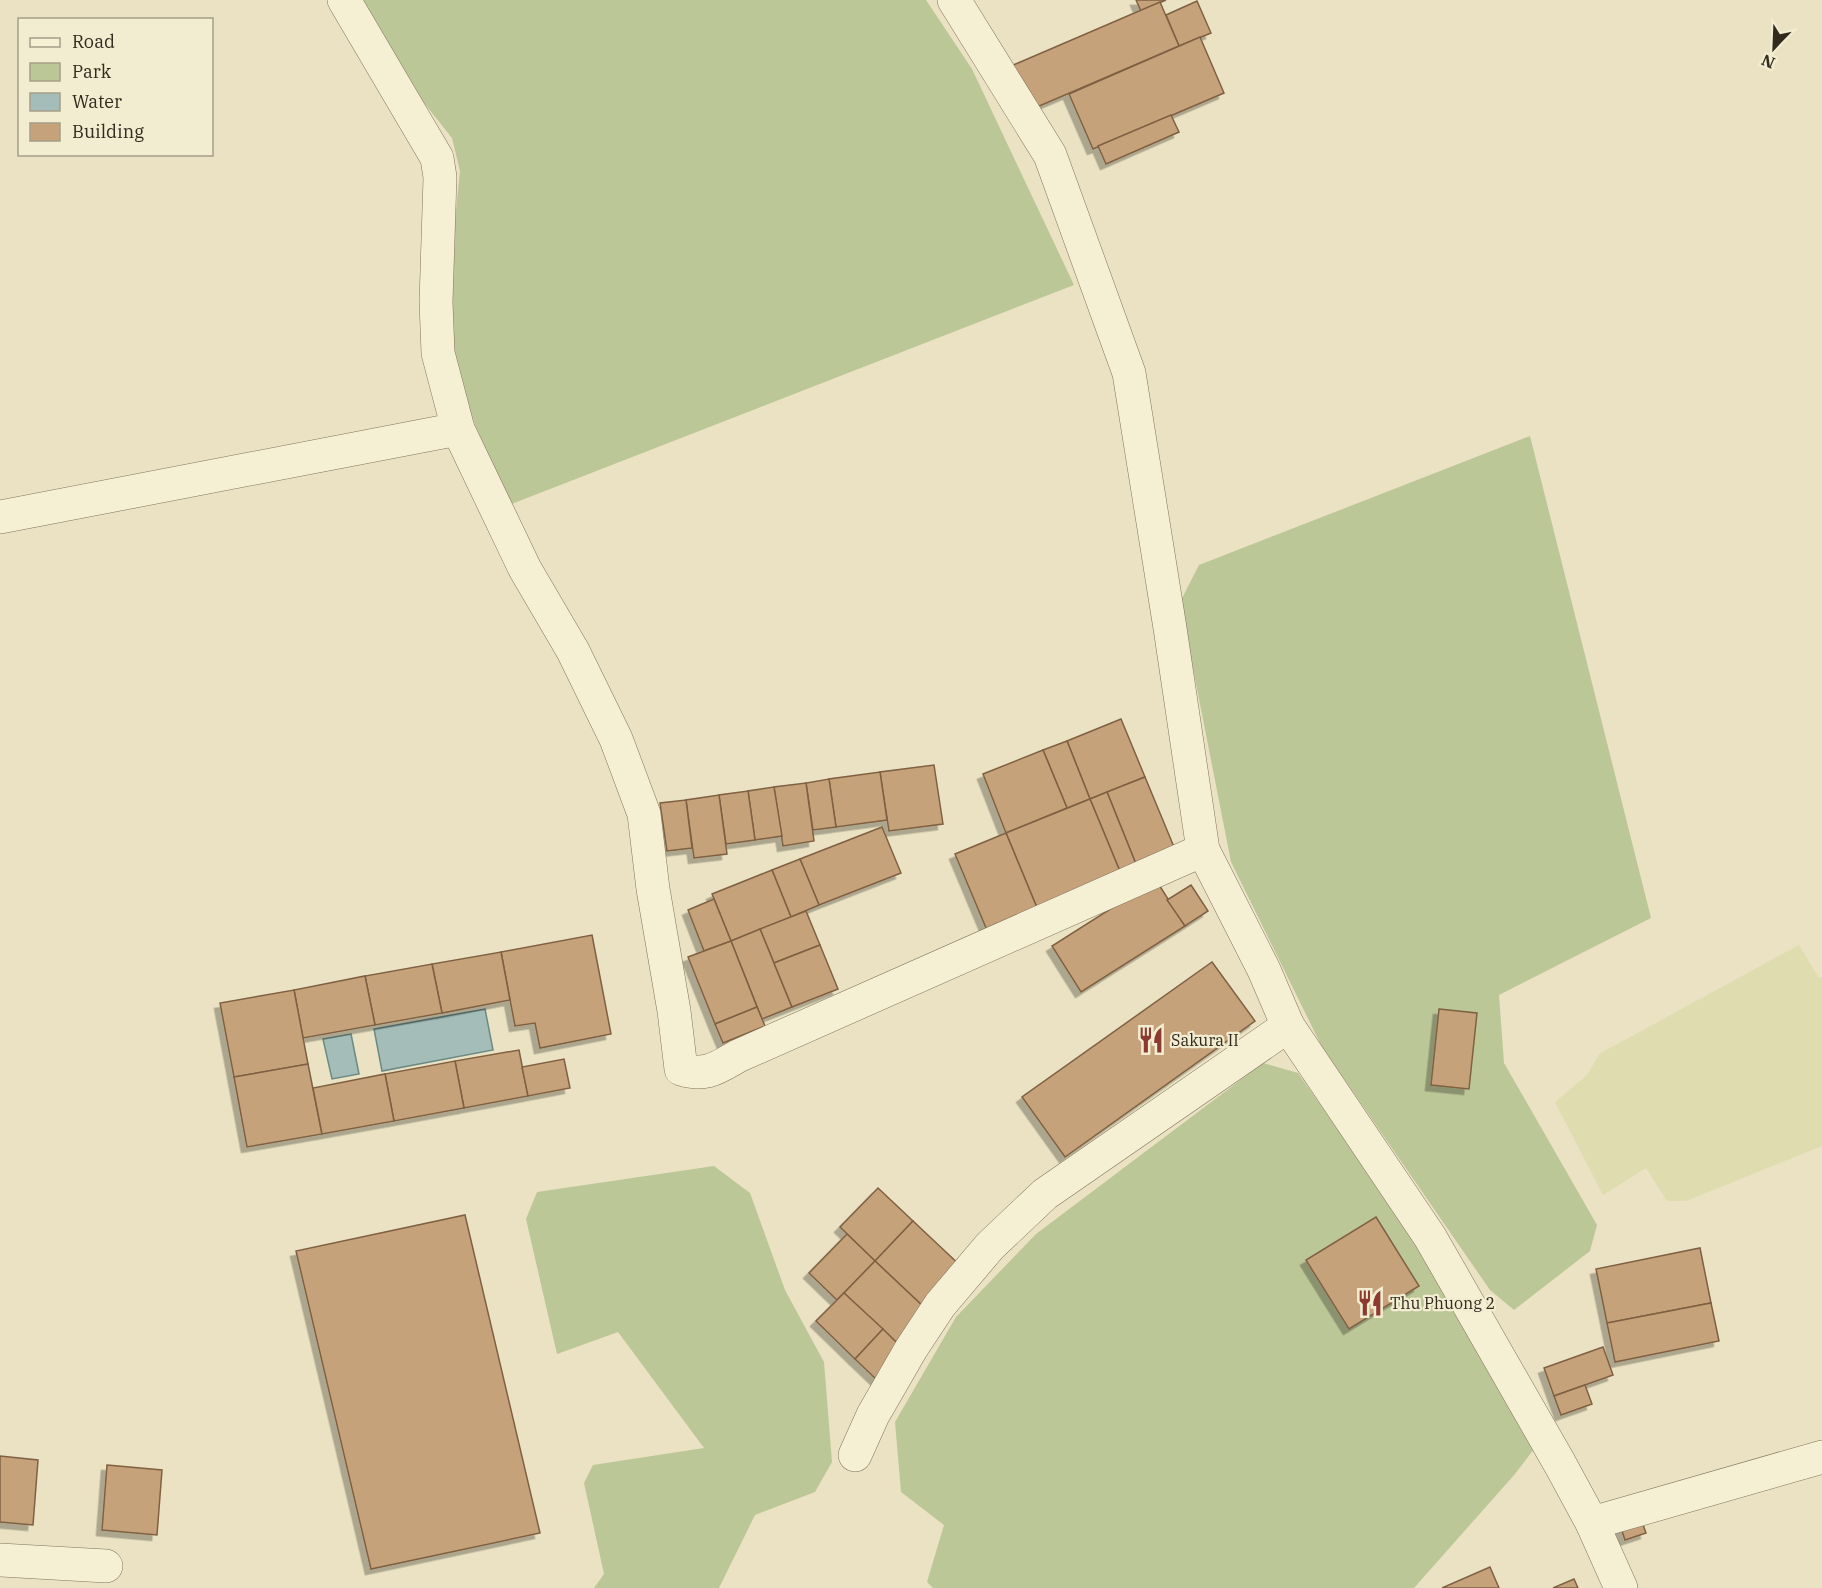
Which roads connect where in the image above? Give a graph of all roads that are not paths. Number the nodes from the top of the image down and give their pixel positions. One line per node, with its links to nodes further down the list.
1 (344, 0): 3 (street)
2 (954, 0): 5 (street)
3 (458, 429): 4 (street); 5 (street)
4 (0, 517)
5 (1203, 850): 6 (street)
6 (1288, 1026): 7 (street); 9 (street)
7 (855, 1455)
8 (1822, 1457): 9 (street)
9 (1592, 1523): 12 (street)
10 (0, 1560): 11 (street)
11 (106, 1566)
12 (1620, 1588)

